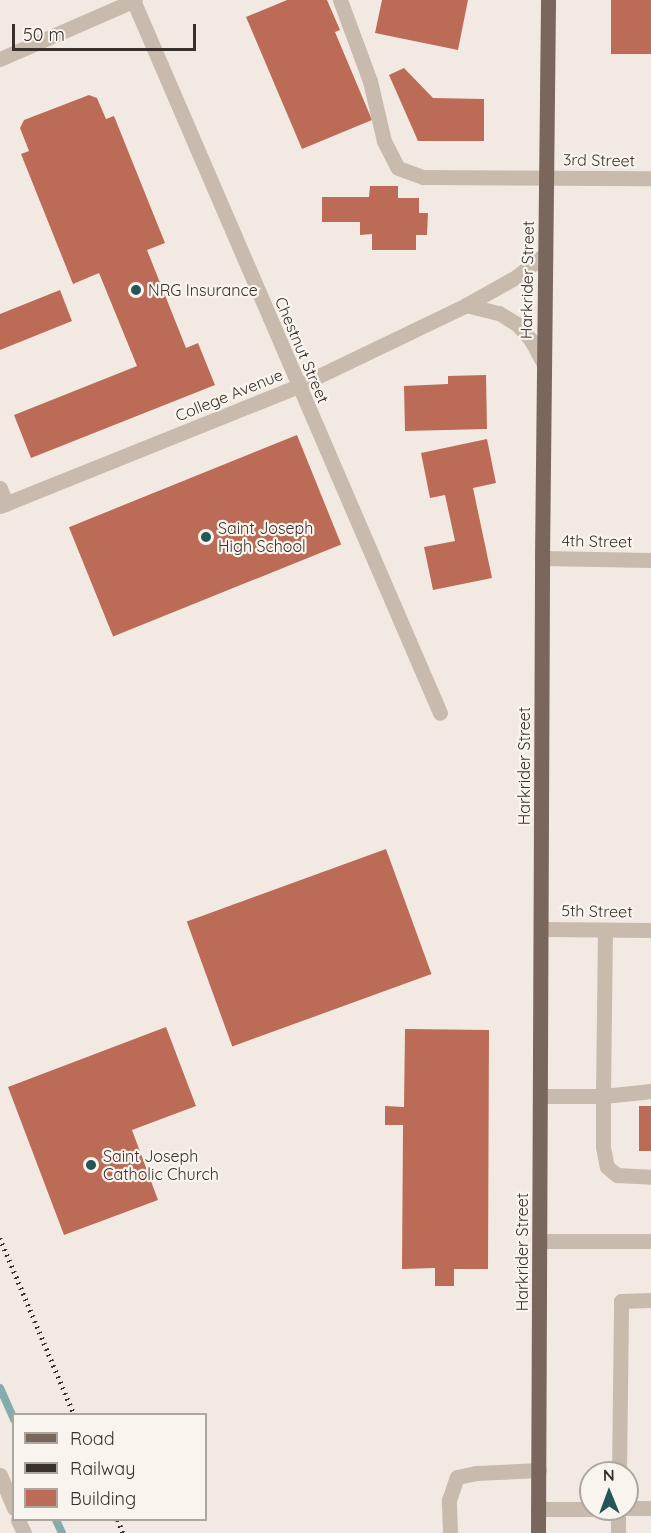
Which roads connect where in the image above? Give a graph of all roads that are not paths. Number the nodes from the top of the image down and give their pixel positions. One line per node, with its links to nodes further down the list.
1 (134, 0): 4 (street); 10 (street, Chestnut Street)
2 (340, 0): 5 (street, 3rd Street)
3 (548, 0): 5 (main road, Harkrider Street)
4 (0, 59)
5 (546, 177): 6 (street, 3rd Street); 7 (main road, Harkrider Street)
6 (651, 178)
7 (545, 254): 8 (street, College Avenue); 9 (main road, Harkrider Street)
8 (466, 304): 9 (street); 10 (street, College Avenue)
9 (544, 364): 13 (main road, Harkrider Street)
10 (298, 386): 12 (street, College Avenue); 15 (street, Chestnut Street)
11 (0, 488): 12 (street)
12 (3, 505)
13 (542, 558): 14 (street, 4th Street); 16 (main road, Harkrider Street)
14 (651, 560)
15 (440, 713)
16 (542, 929): 17 (street, 5th Street); 20 (main road, Harkrider Street)
17 (605, 930): 18 (street, 5th Street); 21 (street)
18 (651, 930)
19 (651, 1091): 21 (street)
20 (541, 1096): 21 (street); 23 (main road, Harkrider Street)
21 (603, 1096): 22 (street)
22 (651, 1177)
23 (541, 1241): 24 (street); 27 (main road, Harkrider Street)
24 (651, 1241)
25 (651, 1300): 26 (street)
26 (619, 1461)
27 (539, 1470): 30 (main road, Harkrider Street); 32 (street)
28 (0, 1475): 29 (street)
29 (12, 1503)
30 (538, 1509): 31 (street); 33 (main road, Harkrider Street)
31 (579, 1509)
32 (450, 1533)
33 (538, 1533)

